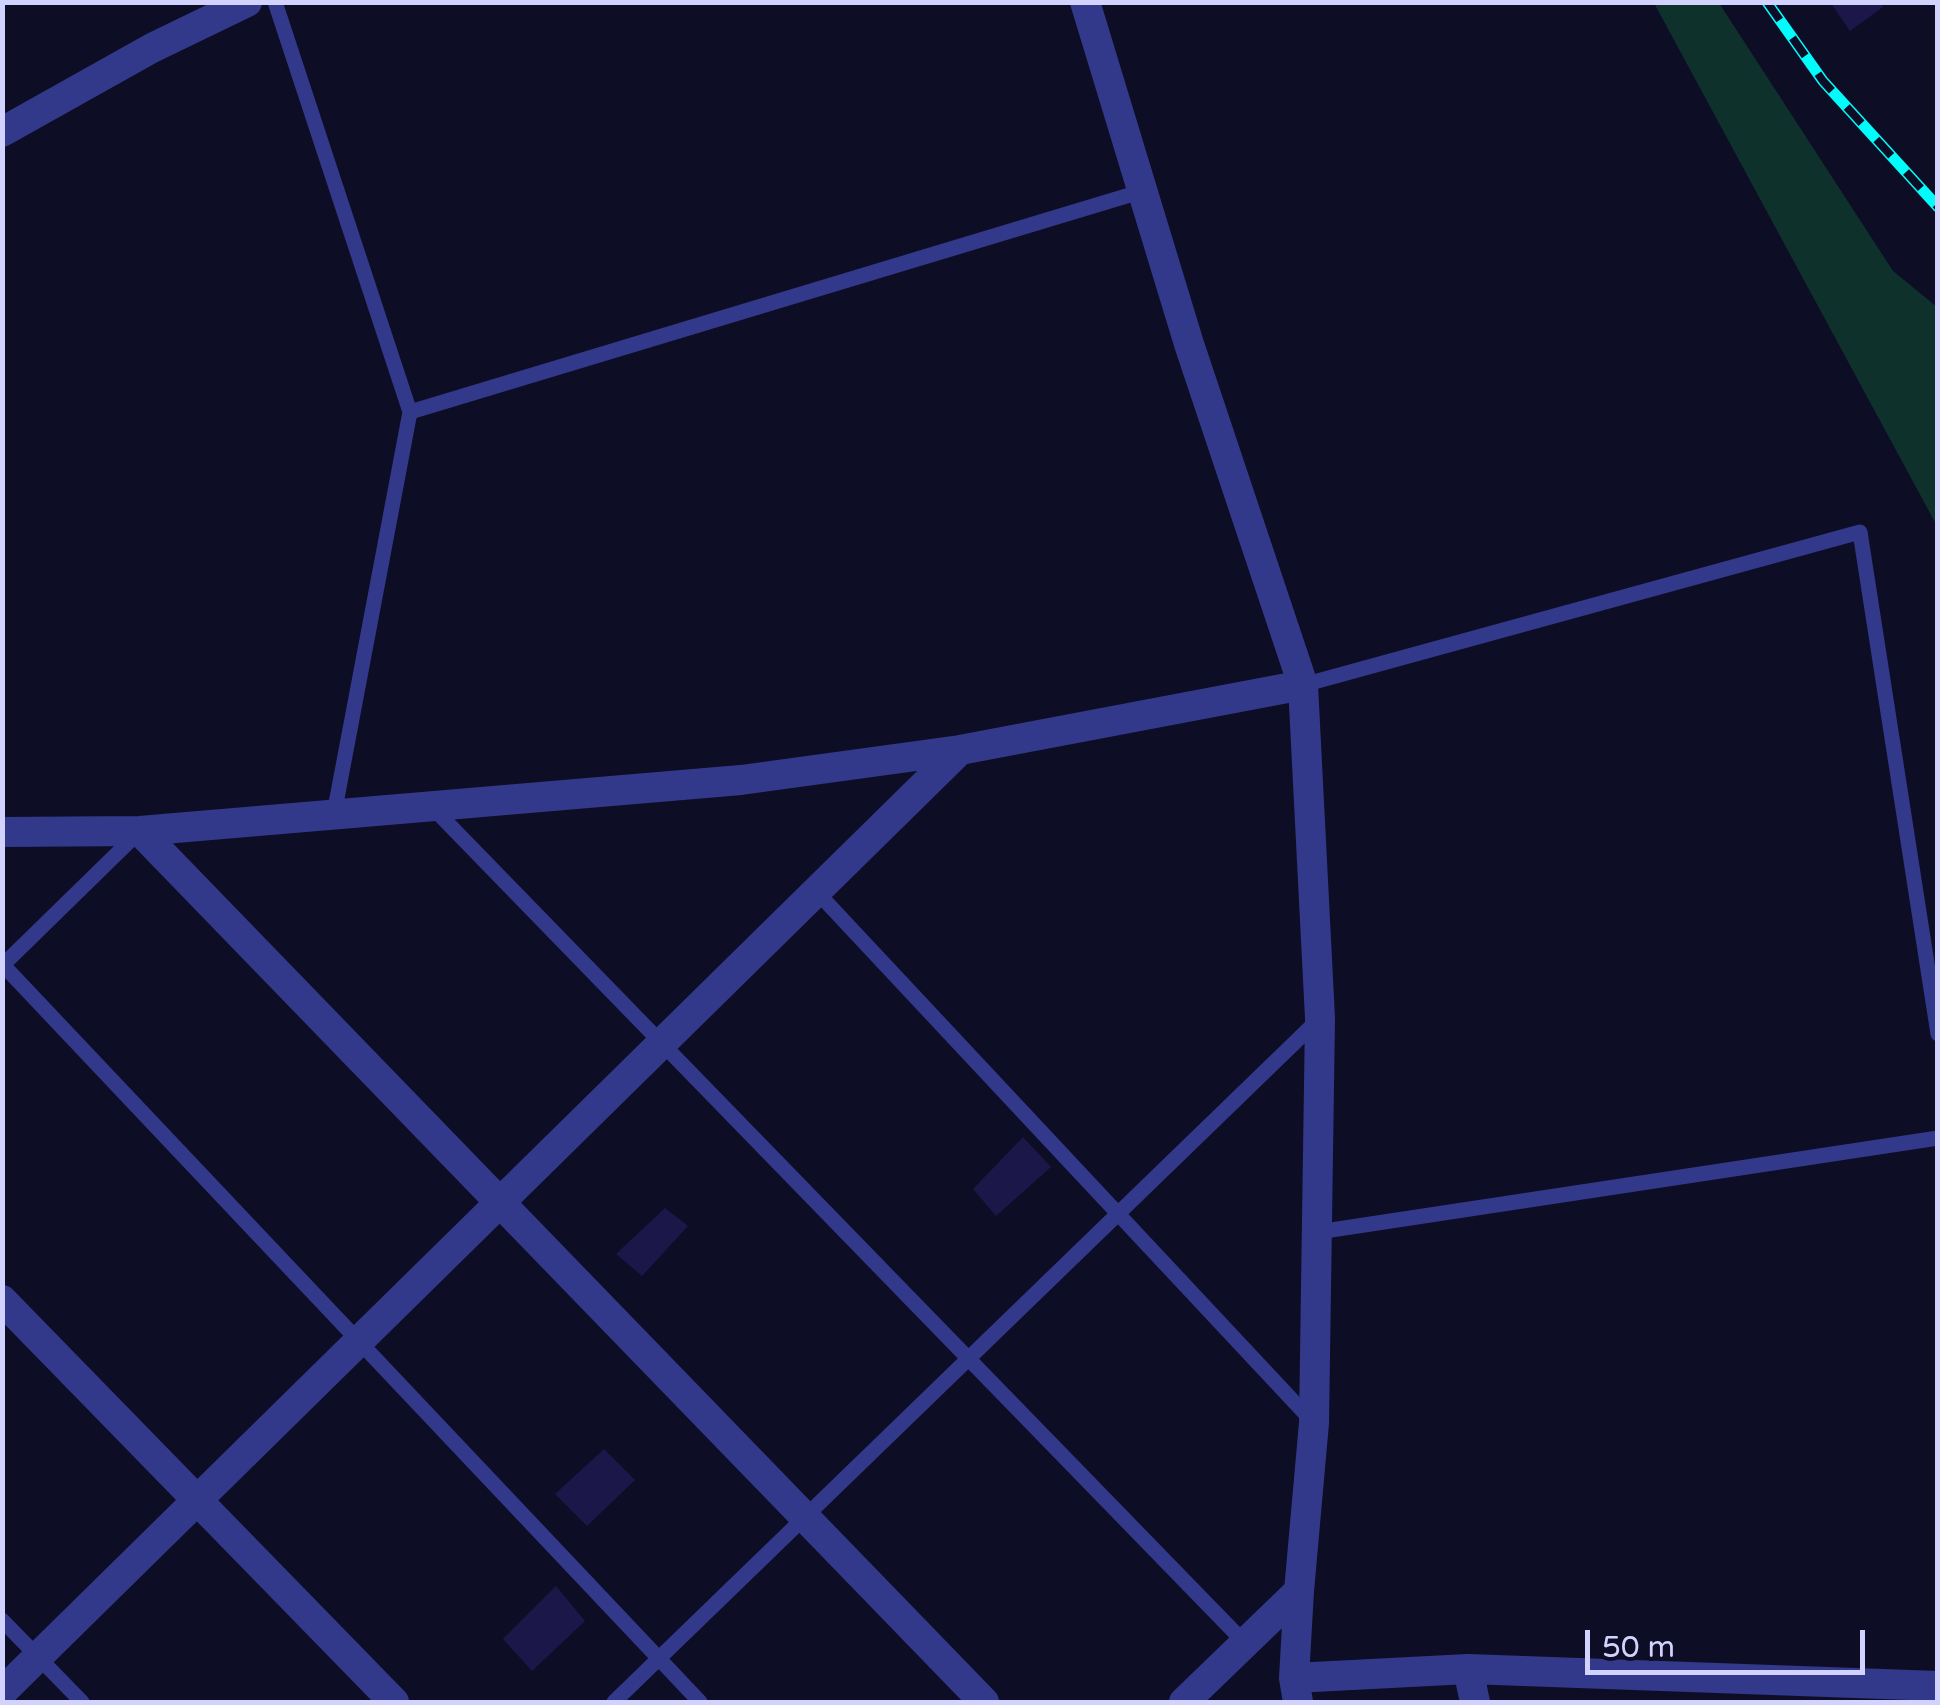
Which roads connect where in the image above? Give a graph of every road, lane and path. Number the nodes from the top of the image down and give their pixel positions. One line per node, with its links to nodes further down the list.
1 (247, 2): 4 (street)
2 (274, 2): 6 (lane)
3 (1085, 2): 5 (street)
4 (2, 132)
5 (1142, 191): 6 (lane); 7 (street)
6 (410, 412): 10 (lane)
7 (1302, 686): 8 (street); 15 (street); 16 (lane)
8 (960, 750): 9 (street); 13 (street)
9 (432, 806): 10 (street); 17 (lane)
10 (334, 814): 11 (street)
11 (140, 830): 12 (street); 14 (lane); 19 (street)
12 (2, 832)
13 (816, 890): 17 (street); 20 (lane)
14 (3, 965): 23 (lane)
15 (1320, 1018): 20 (lane); 21 (street)
16 (1938, 1034)
17 (662, 1043): 19 (street); 24 (lane)
18 (1938, 1138): 21 (lane)
19 (500, 1202): 23 (street); 27 (street)
20 (1118, 1214): 24 (lane); 25 (lane)
21 (1318, 1232): 25 (street)
22 (2, 1300): 26 (street)
23 (359, 1341): 26 (street); 32 (lane)
24 (969, 1358): 27 (lane); 30 (lane)
25 (1314, 1424): 28 (street)
26 (197, 1500): 31 (street); 39 (street)
27 (805, 1517): 32 (lane); 42 (street)
28 (1299, 1591): 30 (street); 35 (street)
29 (2, 1620): 31 (lane)
30 (1245, 1642): 43 (street)
31 (38, 1657): 36 (street); 38 (lane)
32 (659, 1659): 40 (lane); 41 (lane)
33 (1468, 1669): 35 (street); 37 (street); 44 (street)
34 (1938, 1686): 37 (street)
35 (1296, 1690)
36 (2, 1692)
37 (1844, 1693)
38 (82, 1702)
39 (394, 1702)
40 (614, 1702)
41 (700, 1702)
42 (984, 1702)
43 (1184, 1702)
44 (1475, 1702)

